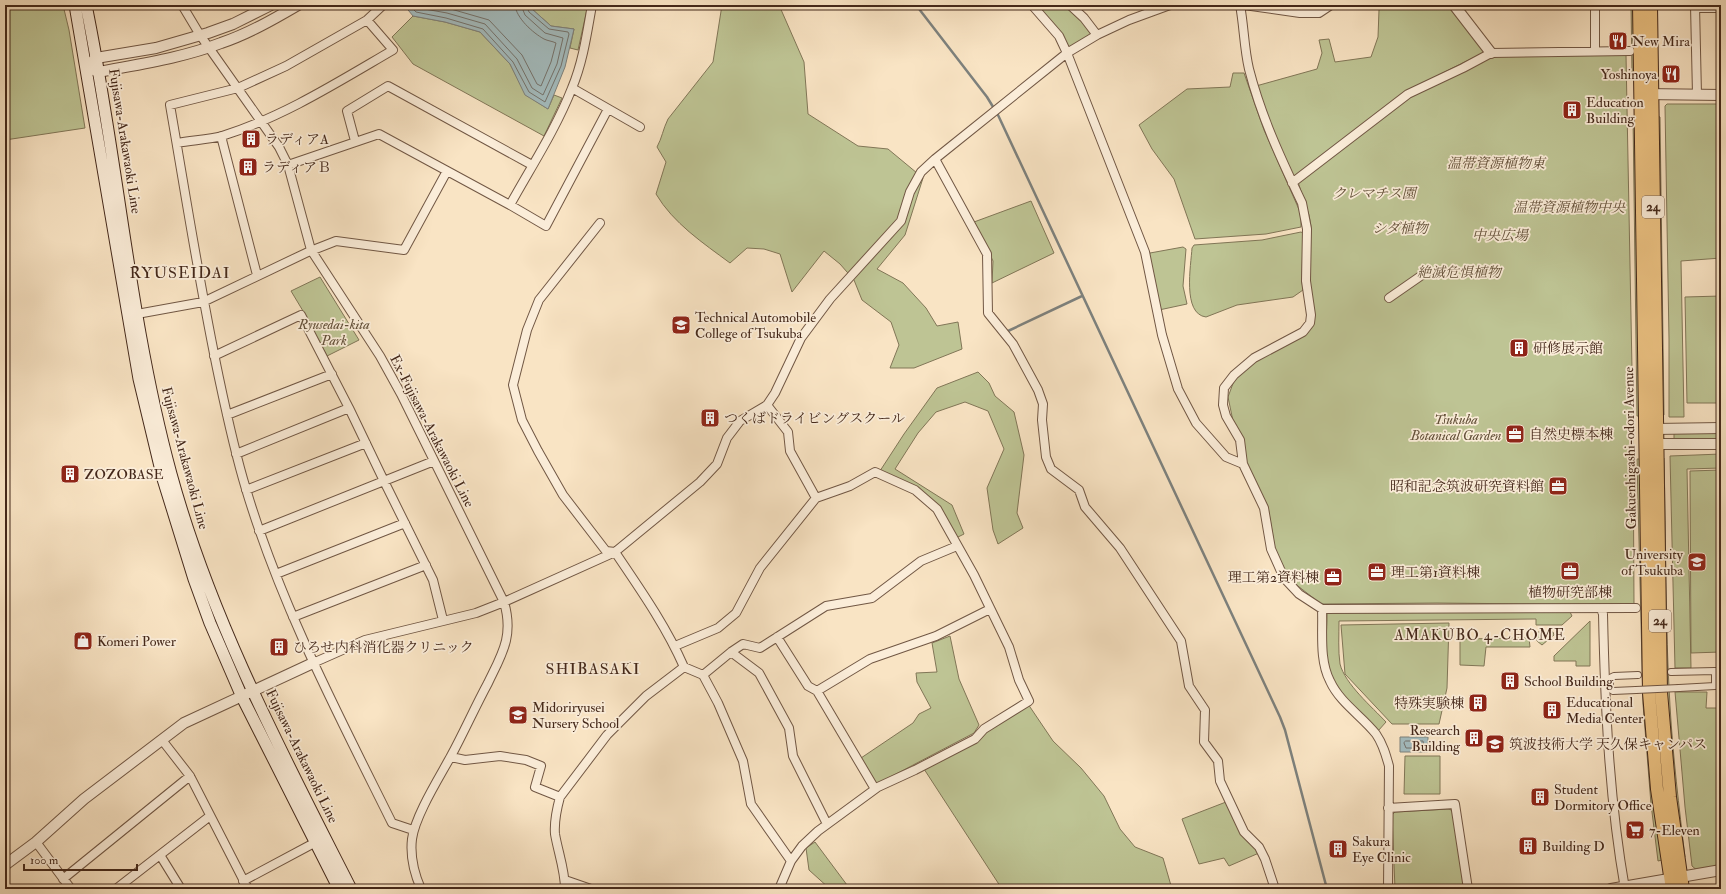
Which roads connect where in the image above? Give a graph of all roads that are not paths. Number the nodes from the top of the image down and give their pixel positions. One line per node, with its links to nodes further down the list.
1 (75, 5): 29 (main road, Fujisawa-Arakawaoki Line)
2 (86, 5): 28 (main road, Fujisawa-Arakawaoki Line)
3 (182, 5): 21 (street, Ex-Fujisawa-Arakawaoki Line)
4 (271, 5): 21 (street)
5 (298, 5): 23 (street)
6 (383, 5): 20 (street)
7 (592, 5): 32 (street)
8 (1032, 5): 26 (street)
9 (1070, 5): 22 (street)
10 (1170, 5): 22 (street)
11 (1240, 5): 46 (street)
12 (1244, 5): 13 (street)
13 (1330, 5)
14 (1455, 5): 27 (street)
15 (1594, 5): 24 (street)
16 (1639, 5): 33 (main road, Gakuenhigashi-odori Avenue / 24)
17 (1651, 5): 33 (main road, Gakuenhigashi-odori Avenue / 24)
18 (1696, 6): 19 (street); 34 (street)
19 (1721, 8)
20 (367, 20): 31 (street); 37 (street)
21 (200, 35): 23 (street, Ex-Fujisawa-Arakawaoki Line); 28 (street)
22 (1097, 35): 26 (street)
23 (208, 48): 30 (street); 31 (street, Ex-Fujisawa-Arakawaoki Line)
24 (1595, 51): 25 (street); 27 (street)
25 (1630, 51)
26 (1067, 53): 42 (street); 68 (street)
27 (1491, 53): 46 (street)
28 (96, 58): 29 (street); 30 (main road, Fujisawa-Arakawaoki Line)
29 (86, 67): 30 (street); 96 (main road, Fujisawa-Arakawaoki Line)
30 (99, 72): 54 (main road, Fujisawa-Arakawaoki Line)
31 (238, 88): 37 (street, Ex-Fujisawa-Arakawaoki Line); 41 (street)
32 (572, 88): 36 (street); 44 (street)
33 (1646, 94): 34 (street); 61 (main road, Gakuenhigashi-odori Avenue / 24); 62 (main road, Gakuenhigashi-odori Avenue / 24)
34 (1697, 95): 35 (street)
35 (1721, 95)
36 (608, 109): 38 (street); 47 (street)
37 (261, 121): 39 (street); 43 (street, Ex-Fujisawa-Arakawaoki Line)
38 (640, 127)
39 (221, 136): 41 (street); 51 (street)
40 (355, 141): 43 (street); 44 (street); 45 (street)
41 (177, 142): 53 (street)
42 (935, 160): 57 (street); 127 (street)
43 (288, 165): 49 (street, Ex-Fujisawa-Arakawaoki Line)
44 (532, 165): 47 (street)
45 (447, 171): 47 (street); 49 (street)
46 (1292, 183): 68 (street)
47 (510, 205)
48 (600, 223): 75 (street)
49 (312, 250): 51 (street); 67 (street, Ex-Fujisawa-Arakawaoki Line)
50 (1425, 273): 52 (street)
51 (257, 275): 53 (street)
52 (1389, 298)
53 (203, 302): 54 (street); 55 (street)
54 (137, 314): 94 (main road, Fujisawa-Arakawaoki Line)
55 (214, 356): 56 (street); 59 (street)
56 (332, 374): 58 (street); 59 (street)
57 (767, 405): 71 (street); 75 (street)
58 (349, 408): 63 (street); 66 (street)
59 (227, 415): 66 (street)
60 (1721, 428): 61 (street)
61 (1656, 429): 62 (street); 64 (main road, Gakuenhigashi-odori Avenue / 24)
62 (1645, 436): 64 (street); 115 (main road, Gakuenhigashi-odori Avenue / 24)
63 (366, 443): 69 (street); 70 (street)
64 (1657, 444): 65 (street); 115 (main road, Gakuenhigashi-odori Avenue / 24)
65 (1721, 444)
66 (236, 454): 70 (street)
67 (434, 461): 69 (street); 78 (street, Ex-Fujisawa-Arakawaoki Line)
68 (1243, 464): 82 (street)
69 (384, 481): 72 (street); 73 (street)
70 (246, 490): 73 (street)
71 (816, 498): 74 (street); 86 (street)
72 (405, 523): 76 (street); 77 (street)
73 (260, 531): 77 (street)
74 (957, 546): 81 (street); 85 (street)
75 (615, 552): 78 (street); 86 (street)
76 (426, 564): 83 (street); 84 (street)
77 (276, 574): 83 (street)
78 (504, 602): 84 (street); 98 (street, Ex-Fujisawa-Arakawaoki Line)
79 (1601, 608): 80 (street); 82 (street); 116 (street)
80 (1636, 608)
81 (990, 609): 95 (street); 100 (street)
82 (1322, 609): 102 (street)
83 (292, 617): 88 (street)
84 (443, 620): 88 (street)
85 (777, 637): 87 (street); 95 (street)
86 (675, 646): 89 (street)
87 (731, 652): 92 (street); 104 (street)
88 (313, 663): 94 (street); 105 (street)
89 (684, 667): 92 (street); 101 (street)
90 (1718, 671): 91 (street); 93 (street, bridge)
91 (1671, 672)
92 (703, 675): 109 (street)
93 (1638, 675)
94 (253, 691): 96 (street); 122 (main road, Fujisawa-Arakawaoki Line)
95 (817, 691): 100 (street)
96 (242, 697): 97 (street); 107 (main road, Fujisawa-Arakawaoki Line)
97 (162, 740): 99 (street); 106 (street)
98 (450, 757): 101 (street); 105 (street, Ex-Fujisawa-Arakawaoki Line)
99 (190, 776): 103 (street); 112 (street)
100 (875, 789): 104 (street)
101 (560, 797): 113 (street)
102 (1388, 808): 128 (street); 129 (street)
103 (210, 816): 108 (street); 114 (street)
104 (827, 824): 109 (street)
105 (413, 830): 123 (street, Ex-Fujisawa-Arakawaoki Line)
106 (36, 842): 110 (street); 112 (street)
107 (316, 842): 114 (street); 121 (main road, Fujisawa-Arakawaoki Line)
108 (160, 855): 118 (street); 119 (street)
109 (792, 861): 126 (street)
110 (5, 865)
111 (1721, 870): 115 (street)
112 (63, 878): 117 (street)
113 (565, 880): 124 (street); 125 (street)
114 (243, 881): 120 (street)
115 (1674, 881): 116 (street); 131 (main road, Gakuenhigashi-odori Avenue / 24)
116 (1624, 888): 130 (street)
117 (71, 889)
118 (116, 889)
119 (181, 889)
120 (248, 889)
121 (339, 889)
122 (351, 889)
123 (421, 889)
124 (565, 889)
125 (591, 889)
126 (779, 889)
127 (1275, 889)
128 (1388, 889)
129 (1468, 889)
130 (1611, 889)
131 (1683, 889)

